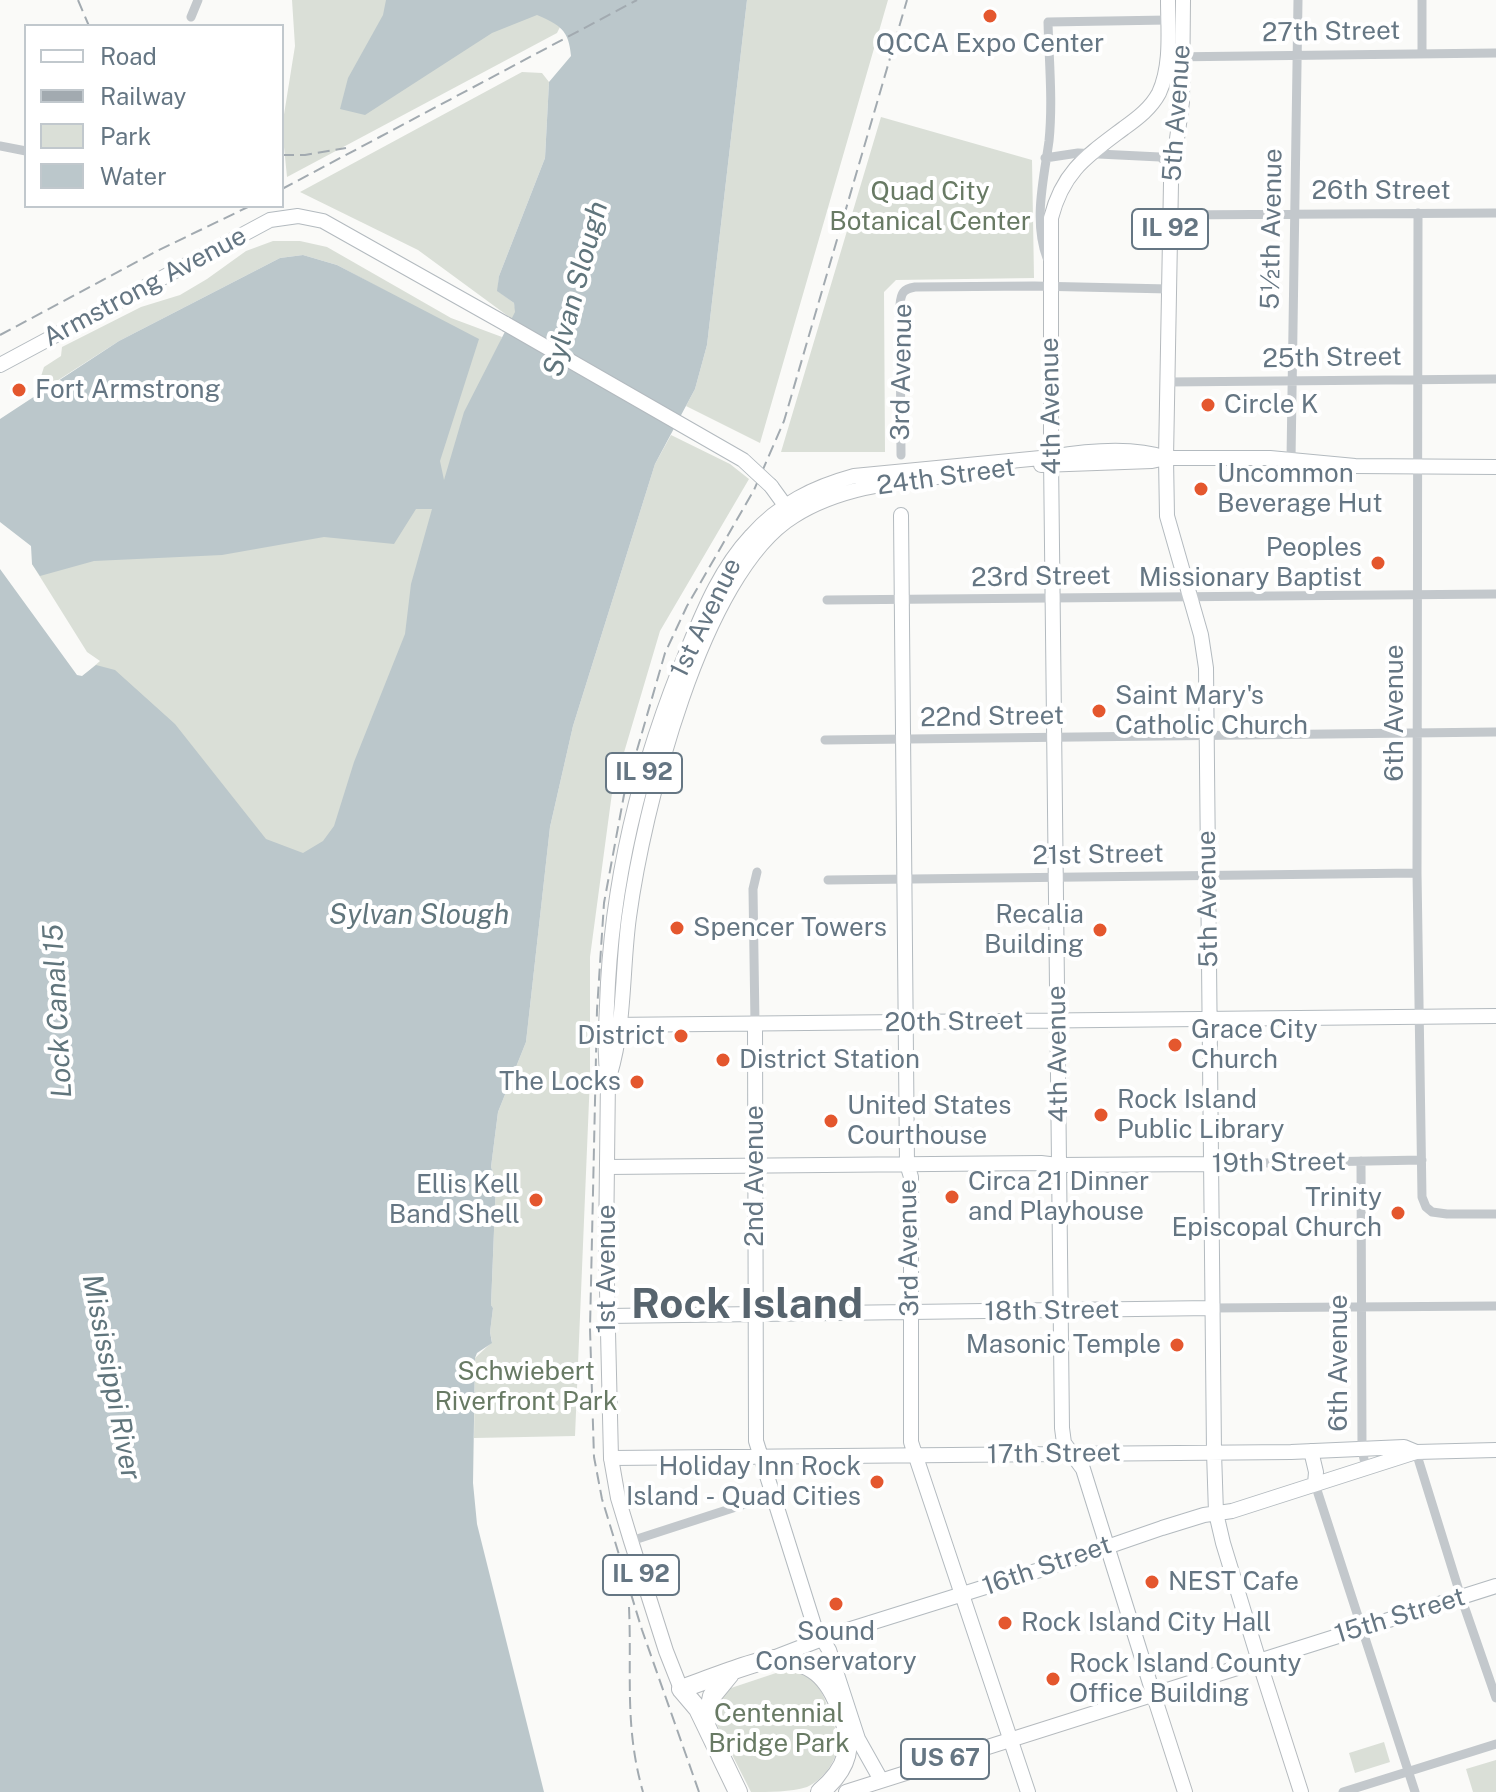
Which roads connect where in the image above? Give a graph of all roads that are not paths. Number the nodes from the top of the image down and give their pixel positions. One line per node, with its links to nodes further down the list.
1 (198, 0): 6 (street)
2 (1168, 0): 7 (street, 5th Avenue)
3 (1183, 0): 12 (street, 5th Avenue / IL 92)
4 (1298, 0): 10 (street, 5½th Avenue)
5 (1422, 0): 8 (street)
6 (191, 17)
7 (1168, 20): 11 (street, 5th Avenue); 16 (street)
8 (1422, 52): 9 (street, 27th Street); 10 (street, 27th Street)
9 (1496, 53)
10 (1297, 55): 12 (street, 27th Street); 18 (street, 5½th Avenue)
11 (1167, 57): 12 (street, 27th Street); 15 (street, 5th Avenue)
12 (1183, 57): 17 (street, 5th Avenue / IL 92)
13 (0, 146): 14 (street)
14 (24, 151)
15 (1092, 153): 16 (street); 17 (street); 22 (street, 5th Avenue)
16 (1045, 158): 22 (street)
17 (1171, 183): 21 (street, 5th Avenue / IL 92)
18 (1294, 213): 19 (street, 26th Street); 21 (street, 26th Street); 28 (street, 5½th Avenue)
19 (1418, 213): 20 (street, 26th Street); 26 (street, 6th Avenue)
20 (1496, 213)
21 (1171, 215): 23 (street, 5th Avenue / IL 92)
22 (1050, 264): 24 (street, 5th Avenue)
23 (1169, 289): 24 (street); 29 (street, 5th Avenue / IL 92)
24 (1049, 291): 30 (street, 3rd Avenue); 33 (street, 4th Avenue)
25 (0, 365): 36 (street, Armstrong Avenue, bridge)
26 (1416, 379): 27 (street, 25th Street); 28 (street, 25th Street); 35 (street, 6th Avenue)
27 (1496, 379)
28 (1292, 380): 29 (street, 25th Street); 32 (street, 5½th Avenue)
29 (1168, 382): 31 (street, 5th Avenue / IL 92)
30 (901, 455)
31 (1166, 458): 32 (street, 24th Street); 33 (street, 24th Street / IL 92); 40 (street, 5th Avenue)
32 (1291, 459): 35 (street, 24th Street)
33 (1051, 461): 36 (street, 24th Street / IL 92); 42 (street, 4th Avenue)
34 (1496, 467): 35 (street, 24th Street)
35 (1416, 468): 39 (street, 6th Avenue)
36 (789, 510): 62 (street, 1st Avenue / IL 92)
37 (901, 515): 41 (street, 3rd Avenue)
38 (1496, 594): 39 (street, 23rd Street)
39 (1416, 595): 40 (street, 23rd Street); 45 (street, 6th Avenue)
40 (1189, 597): 42 (street, 23rd Street); 46 (street, 5th Avenue)
41 (901, 599): 42 (street, 23rd Street); 43 (street, 23rd Street); 49 (street, 3rd Avenue)
42 (1053, 599): 47 (street, 4th Avenue)
43 (827, 600)
44 (1496, 732): 45 (street, 22nd Street)
45 (1417, 733): 46 (street, 22nd Street); 51 (street, 6th Avenue)
46 (1207, 737): 47 (street, 22nd Street); 52 (street, 5th Avenue)
47 (1055, 738): 49 (street, 22nd Street); 53 (street, 4th Avenue)
48 (825, 740): 49 (street, 22nd Street)
49 (902, 740): 54 (street, 3rd Avenue)
50 (757, 872): 61 (street, 2nd Avenue)
51 (1417, 873): 52 (street, 21st Street); 56 (street, 6th Avenue)
52 (1207, 875): 53 (street, 21st Street); 58 (street, 5th Avenue)
53 (1056, 877): 54 (street, 21st Street); 59 (street, 4th Avenue)
54 (904, 879): 55 (street, 21st Street); 60 (street, 3rd Avenue)
55 (828, 880)
56 (1420, 1016): 57 (street, 20th Street); 58 (street, 20th Street); 63 (street, 6th Avenue)
57 (1496, 1016)
58 (1210, 1019): 59 (street, 20th Street); 66 (street, 5th Avenue)
59 (1057, 1021): 60 (street, 20th Street); 67 (street, 4th Avenue)
60 (905, 1023): 61 (street, 20th Street); 65 (street, 3rd Avenue)
61 (755, 1024): 62 (street, 20th Street); 68 (street, 2nd Avenue)
62 (611, 1025): 69 (street, 1st Avenue / IL 92)
63 (1422, 1160): 64 (street, 19th Street); 70 (street, 6th Avenue)
64 (1361, 1161): 66 (street, 19th Street); 71 (street, 6th Avenue)
65 (907, 1164): 67 (street, 19th Street); 68 (street, 19th Street); 76 (street, 3rd Avenue)
66 (1211, 1164): 67 (street, 19th Street); 73 (street, 5th Avenue)
67 (1058, 1165): 74 (street, 4th Avenue)
68 (756, 1166): 69 (street, 19th Street); 75 (street, 2nd Avenue)
69 (607, 1167): 77 (street, 1st Avenue / IL 92)
70 (1496, 1214)
71 (1361, 1306): 72 (street, 18th Street); 73 (street, 18th Street); 78 (street, 6th Avenue)
72 (1496, 1306)
73 (1212, 1308): 74 (street, 18th Street); 81 (street, 5th Avenue)
74 (1060, 1311): 76 (street, 18th Street); 83 (street, 4th Avenue)
75 (755, 1312): 76 (street, 18th Street); 77 (street, 18th Street); 85 (street, 2nd Avenue)
76 (910, 1313): 84 (street, 3rd Avenue)
77 (607, 1316): 86 (street, 1st Avenue / IL 92)
78 (1362, 1450): 80 (street, 17th Street); 82 (street, 17th Street); 87 (street, 6th Avenue)
79 (1496, 1450): 82 (street, 17th Street)
80 (1311, 1451): 81 (street, 17th Street); 88 (street)
81 (1214, 1452): 83 (street, 17th Street); 90 (street, 5th Avenue)
82 (1416, 1452): 87 (street, 16th Street); 95 (street)
83 (1072, 1453): 84 (street, 17th Street); 92 (street, 4th Avenue)
84 (916, 1456): 85 (street, 17th Street); 94 (street, 3rd Avenue)
85 (761, 1457): 86 (street, 17th Street); 89 (street, 2nd Avenue)
86 (611, 1458): 91 (street, 1st Avenue / IL 92)
87 (1366, 1468): 88 (street, 16th Street)
88 (1315, 1484): 90 (street, 16th Street); 96 (street)
89 (773, 1495): 91 (street); 97 (street, 2nd Avenue)
90 (1216, 1513): 92 (street, 16th Street); 99 (street, 5th Avenue)
91 (631, 1541): 101 (street, 1st Avenue / IL 92)
92 (1108, 1548): 94 (street, 16th Street); 102 (street, 4th Avenue)
93 (1496, 1586): 95 (street, 15th Street)
94 (963, 1595): 97 (street, 16th Street); 105 (street, 3rd Avenue)
95 (1461, 1597): 96 (street, 15th Street); 103 (street)
96 (1362, 1627): 99 (street, 15th Street); 107 (street)
97 (824, 1638): 98 (street, 16th Street); 108 (street, 2nd Avenue)
98 (771, 1659): 100 (highway, 16th Street); 111 (highway)
99 (1259, 1661): 102 (street, 15th Street / US 67); 115 (street, 5th Avenue)
100 (731, 1672): 101 (highway, 16th Street); 104 (highway)
101 (681, 1689): 104 (highway, 1st Avenue / IL 92); 109 (highway, 1st Avenue / IL 92)
102 (1153, 1693): 105 (street, 15th Street / US 67); 114 (street, 4th Avenue)
103 (1496, 1698)
104 (706, 1724): 110 (highway, 1st Avenue / IL 92)
105 (1009, 1738): 108 (street, 15th Street / US 67); 113 (street, 3rd Avenue)
106 (1496, 1744): 107 (street)
107 (1409, 1772): 116 (street); 117 (street)
108 (880, 1786): 112 (street, 15th Street / US 67)
109 (726, 1792)
110 (738, 1792)
111 (820, 1792)
112 (846, 1792)
113 (1028, 1792)
114 (1185, 1792)
115 (1301, 1792)
116 (1343, 1792)
117 (1415, 1792)

